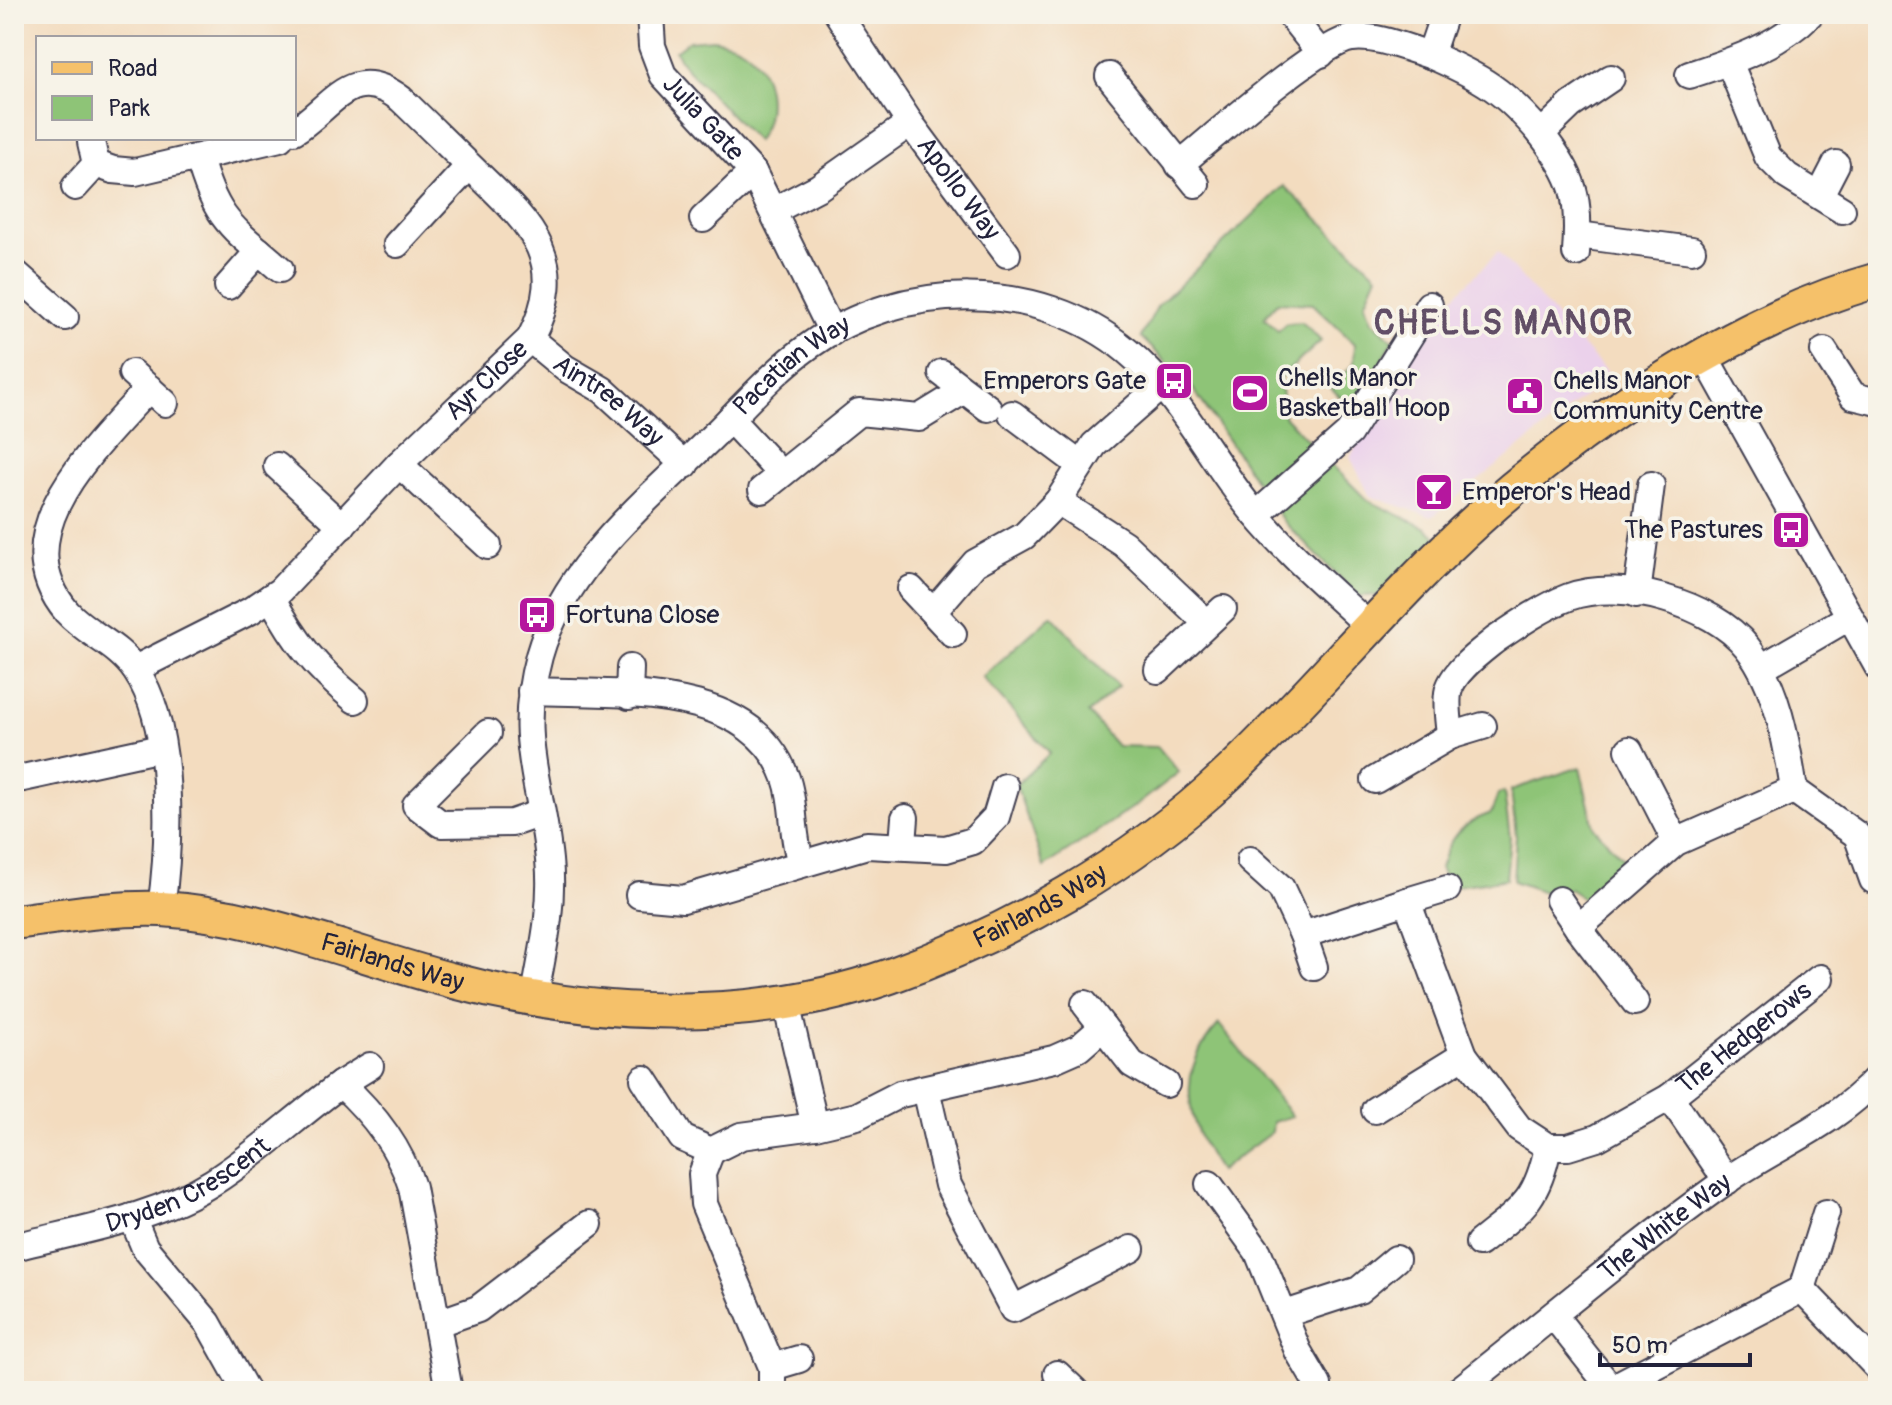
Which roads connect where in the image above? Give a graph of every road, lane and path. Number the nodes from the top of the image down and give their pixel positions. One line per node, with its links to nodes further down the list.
1 (650, 14): 19 (street, Julia Gate)
2 (838, 14): 12 (street, Apollo Way)
3 (1289, 14): 6 (street)
4 (1444, 14): 7 (street)
5 (1810, 14): 8 (street)
6 (1321, 54): 7 (street); 10 (street)
7 (1430, 55): 14 (street)
8 (1729, 62): 9 (street); 21 (street)
9 (1689, 75)
10 (1109, 76)
11 (1611, 78): 14 (street)
12 (910, 123): 23 (street, Apollo Way); 28 (street, Apollo Way)
13 (296, 129): 18 (street, Ayr Close)
14 (1541, 134): 26 (street)
15 (272, 140): 16 (street)
16 (199, 158): 20 (street); 27 (street)
17 (1836, 164): 21 (street)
18 (469, 166): 25 (street); 36 (street, Ayr Close)
19 (753, 172): 23 (street, Julia Gate); 24 (street, Julia Gate)
20 (75, 187)
21 (1820, 195): 22 (street)
22 (1842, 210)
23 (773, 211): 35 (street, Julia Gate)
24 (703, 219)
25 (397, 244)
26 (1692, 250)
27 (259, 251): 29 (street); 32 (street)
28 (1007, 254)
29 (280, 269)
30 (17, 279): 34 (street)
31 (1878, 280): 38 (main road, Fairlands Way)
32 (228, 286)
33 (1429, 305): 51 (street)
34 (65, 317)
35 (832, 332): 40 (street, Pacatian Way); 44 (street, Pacatian Way)
36 (530, 339): 45 (street, Ayr Close); 47 (street, Aintree Way)
37 (1824, 351): 43 (street)
38 (1705, 357): 58 (street); 59 (main road, Fairlands Way)
39 (942, 373): 42 (street)
40 (1161, 386): 46 (street); 51 (street, Pacatian Way)
41 (148, 388): 64 (street)
42 (963, 391): 44 (street); 46 (street)
43 (1878, 402)
44 (730, 419): 47 (street, Pacatian Way)
45 (399, 464): 52 (street, Ayr Close); 53 (street)
46 (1079, 464): 50 (street)
47 (685, 465): 66 (street, Pacatian Way)
48 (277, 466): 52 (street)
49 (1651, 485): 55 (street)
50 (1058, 501): 57 (street); 65 (street)
51 (1256, 515): 59 (street, Pacatian Way)
52 (342, 526): 56 (street, Ayr Close)
53 (488, 546)
54 (911, 589): 57 (street)
55 (1637, 594): 63 (street); 71 (street)
56 (271, 597): 64 (street, Ayr Close); 68 (street)
57 (933, 612): 60 (street)
58 (1849, 617): 61 (street); 63 (street)
59 (1371, 628): 97 (main road, Fairlands Way)
60 (953, 634)
61 (1878, 667)
62 (630, 668): 67 (street)
63 (1761, 668): 77 (street)
64 (135, 669): 72 (street)
65 (1158, 670)
66 (531, 691): 67 (street); 78 (street, Pacatian Way)
67 (629, 696): 83 (street)
68 (355, 700)
69 (1483, 726): 71 (street)
70 (488, 733): 78 (street)
71 (1450, 736): 75 (street)
72 (161, 748): 74 (street); 89 (street)
73 (1629, 750): 80 (street)
74 (23, 778)
75 (1375, 780)
76 (1005, 787): 81 (street)
77 (1794, 790): 80 (street); 84 (street)
78 (541, 813): 95 (street, Pacatian Way)
79 (905, 818): 81 (street)
80 (1676, 842): 91 (street)
81 (903, 844): 83 (street)
82 (1250, 860): 92 (street)
83 (801, 862): 88 (street)
84 (1873, 880)
85 (1447, 889): 87 (street)
86 (1559, 900): 91 (street)
87 (1407, 901): 92 (street); 100 (street)
88 (652, 902)
89 (161, 909): 90 (main road, Fairlands Way); 95 (main road, Fairlands Way)
90 (14, 922)
91 (1578, 928): 96 (street)
92 (1303, 935): 93 (street)
93 (1314, 967)
94 (1820, 978): 107 (street, The Hedgerows)
95 (534, 1000): 97 (main road, Fairlands Way)
96 (1635, 1002)
97 (786, 1003): 109 (street)
98 (1085, 1004): 99 (street)
99 (1103, 1027): 105 (street); 106 (street)
100 (1464, 1055): 108 (street); 110 (street)
101 (370, 1066): 104 (street, Dryden Crescent)
102 (1878, 1077): 112 (street, The White Way)
103 (644, 1079): 111 (street)
104 (341, 1084): 115 (street, Dryden Crescent); 124 (street)
105 (1166, 1084)
106 (926, 1089): 109 (street); 119 (street)
107 (1670, 1097): 110 (street, The Hedgerows); 112 (street, The Hedgerows)
108 (1375, 1110)
109 (815, 1126): 111 (street)
110 (1548, 1147): 117 (street)
111 (711, 1151): 127 (street)
112 (1727, 1181): 123 (street, The White Way)
113 (1209, 1184): 122 (street)
114 (1826, 1213): 121 (street)
115 (132, 1217): 118 (street, Dryden Crescent); 130 (street)
116 (589, 1224): 124 (street)
117 (1479, 1243)
118 (14, 1247)
119 (1131, 1249)
120 (1396, 1259): 122 (street)
121 (1802, 1289): 126 (street); 129 (street)
122 (1285, 1314): 128 (street)
123 (1554, 1316): 129 (street); 132 (street, The White Way)
124 (438, 1323): 131 (street)
125 (799, 1359): 127 (street)
126 (1877, 1366)
127 (772, 1379)
128 (1317, 1389)
129 (1608, 1389)
130 (246, 1391)
131 (449, 1391)
132 (1458, 1391)

